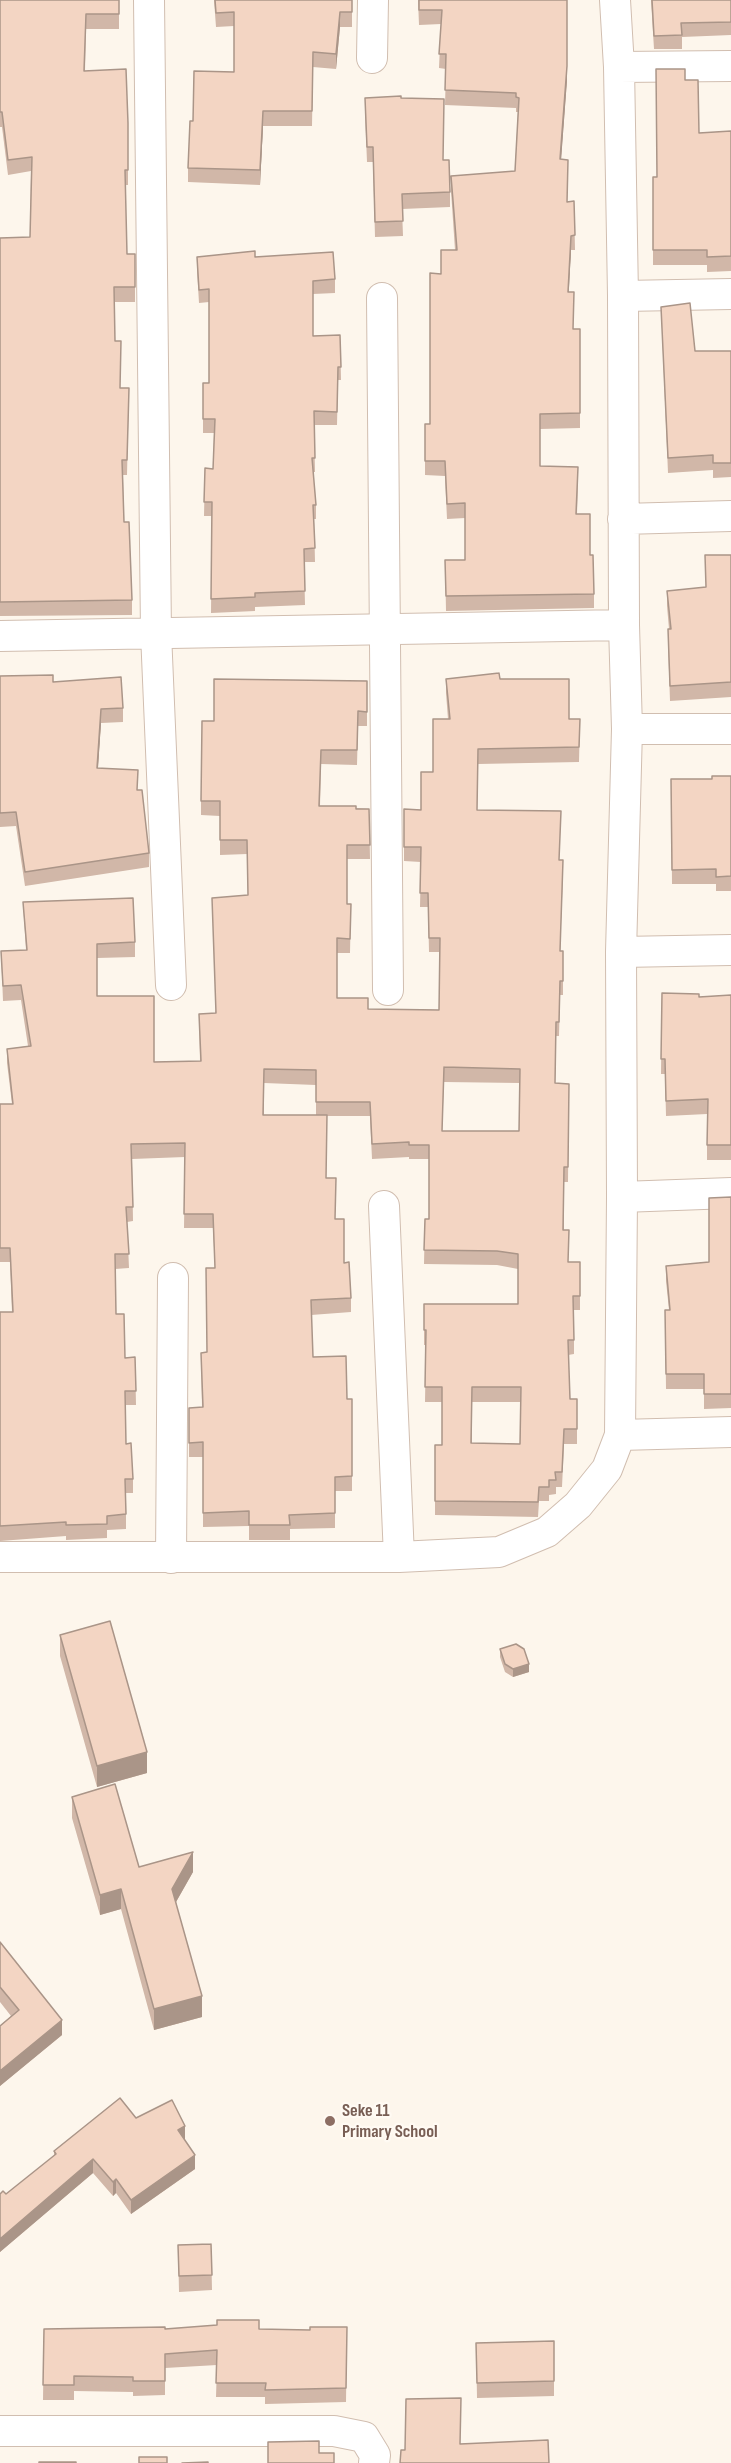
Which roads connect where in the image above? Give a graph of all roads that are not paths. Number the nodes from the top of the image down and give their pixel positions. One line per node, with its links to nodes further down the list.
1 (149, 0): 14 (street)
2 (373, 0): 4 (street)
3 (615, 0): 6 (street)
4 (372, 58)
5 (731, 66): 6 (street)
6 (620, 68): 8 (street)
7 (731, 294): 8 (street)
8 (623, 296): 11 (street)
9 (382, 298): 13 (street)
10 (731, 516): 11 (street)
11 (623, 519): 12 (street)
12 (624, 625): 13 (street); 16 (street)
13 (386, 629): 14 (street); 21 (street)
14 (156, 633): 15 (street); 20 (street)
15 (0, 636)
16 (627, 729): 17 (street); 19 (street)
17 (731, 729)
18 (731, 950): 19 (street)
19 (621, 952): 23 (street)
20 (171, 985)
21 (388, 990)
22 (731, 1193): 23 (street)
23 (622, 1197): 27 (street)
24 (384, 1206): 29 (street)
25 (173, 1278): 30 (street)
26 (731, 1432): 27 (street)
27 (620, 1435): 29 (street)
28 (0, 1557): 30 (street)
29 (399, 1557): 30 (street)
30 (171, 1558)
31 (0, 2431): 32 (street)
32 (374, 2463)

